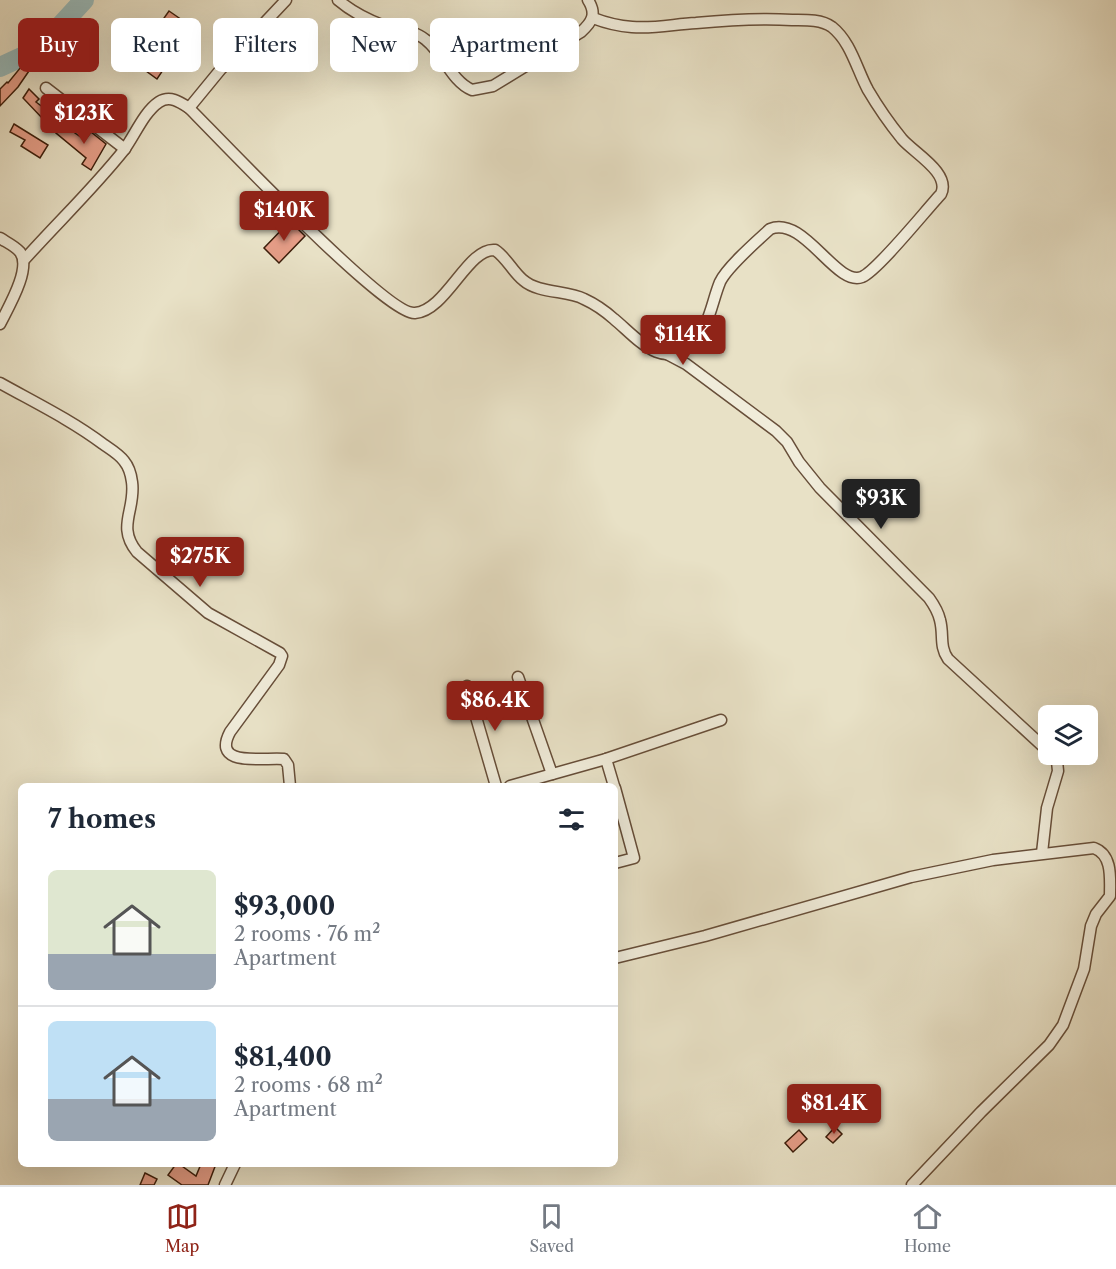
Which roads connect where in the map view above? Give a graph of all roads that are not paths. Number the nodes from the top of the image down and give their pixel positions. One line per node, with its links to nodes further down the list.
1 (286, 0): 6 (street)
2 (338, 0): 4 (street)
3 (588, 0): 4 (street)
4 (592, 18): 11 (street)
5 (46, 88): 7 (street)
6 (189, 108): 7 (street); 11 (street)
7 (125, 149): 9 (street)
8 (0, 238): 9 (street)
9 (24, 260): 10 (street)
10 (0, 324)
11 (666, 354): 16 (street)
12 (0, 383): 20 (street)
13 (518, 678): 19 (street)
14 (466, 686): 21 (street)
15 (721, 720): 17 (street)
16 (1038, 742)
17 (606, 759): 19 (street); 23 (street)
18 (1057, 765): 25 (street)
19 (552, 774): 22 (street)
20 (290, 783)
21 (495, 783)
22 (520, 783)
23 (614, 783)
24 (618, 807): 26 (street)
25 (1042, 853): 27 (street); 30 (street)
26 (618, 862)
27 (618, 957)
28 (234, 1167): 29 (street)
29 (225, 1185)
30 (912, 1185)

